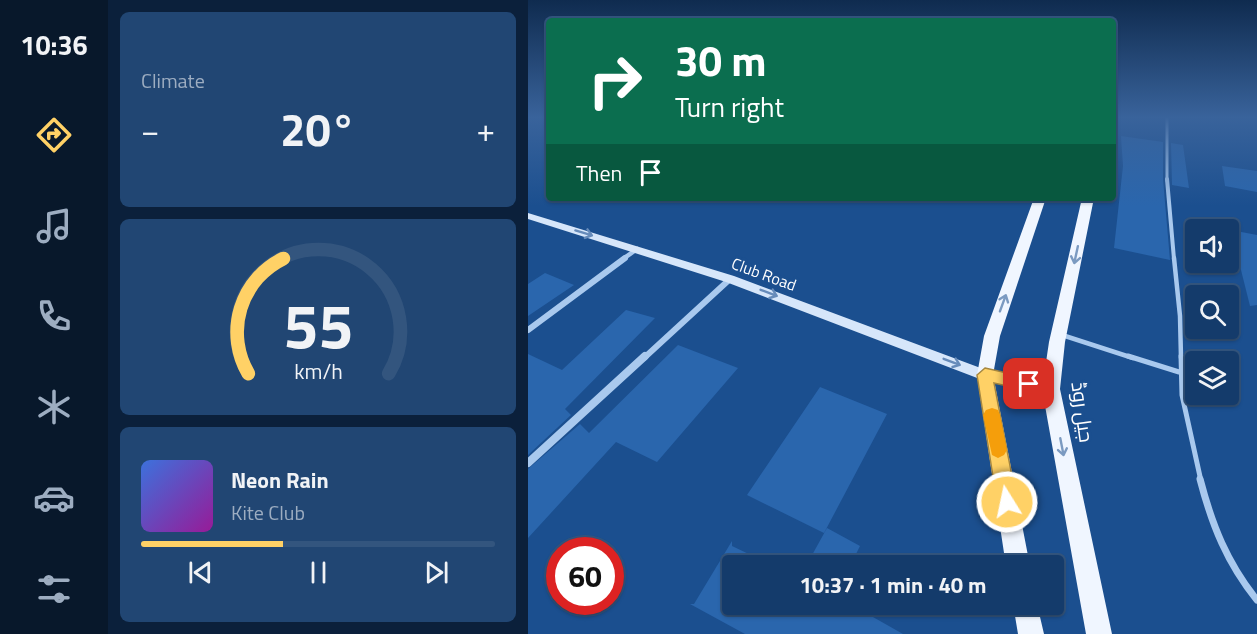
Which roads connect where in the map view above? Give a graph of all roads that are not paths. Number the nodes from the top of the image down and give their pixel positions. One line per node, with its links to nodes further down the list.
1 (1165, 147): 9 (lane)
2 (1039, 201): 10 (main road, one-way to 2)
3 (1087, 201): 8 (main road, جیل روڈ, one-way to 8)
4 (529, 218): 5 (main road, Club Road, one-way to 5)
5 (637, 249): 6 (main road, Club Road); 7 (street)
6 (730, 279): 10 (main road, Club Road, one-way to 10); 12 (street)
7 (528, 330)
8 (1058, 334): 9 (lane); 11 (main road, جیل روڈ)
9 (1179, 372): 14 (lane)
10 (985, 375): 11 (main road, Club Road); 13 (main road)
11 (1051, 389): 17 (main road, جیل روڈ, one-way to 17)
12 (528, 463)
13 (1016, 555)
14 (1257, 600)
15 (1027, 615): 16 (main road)
16 (1030, 634)
17 (1099, 634)

